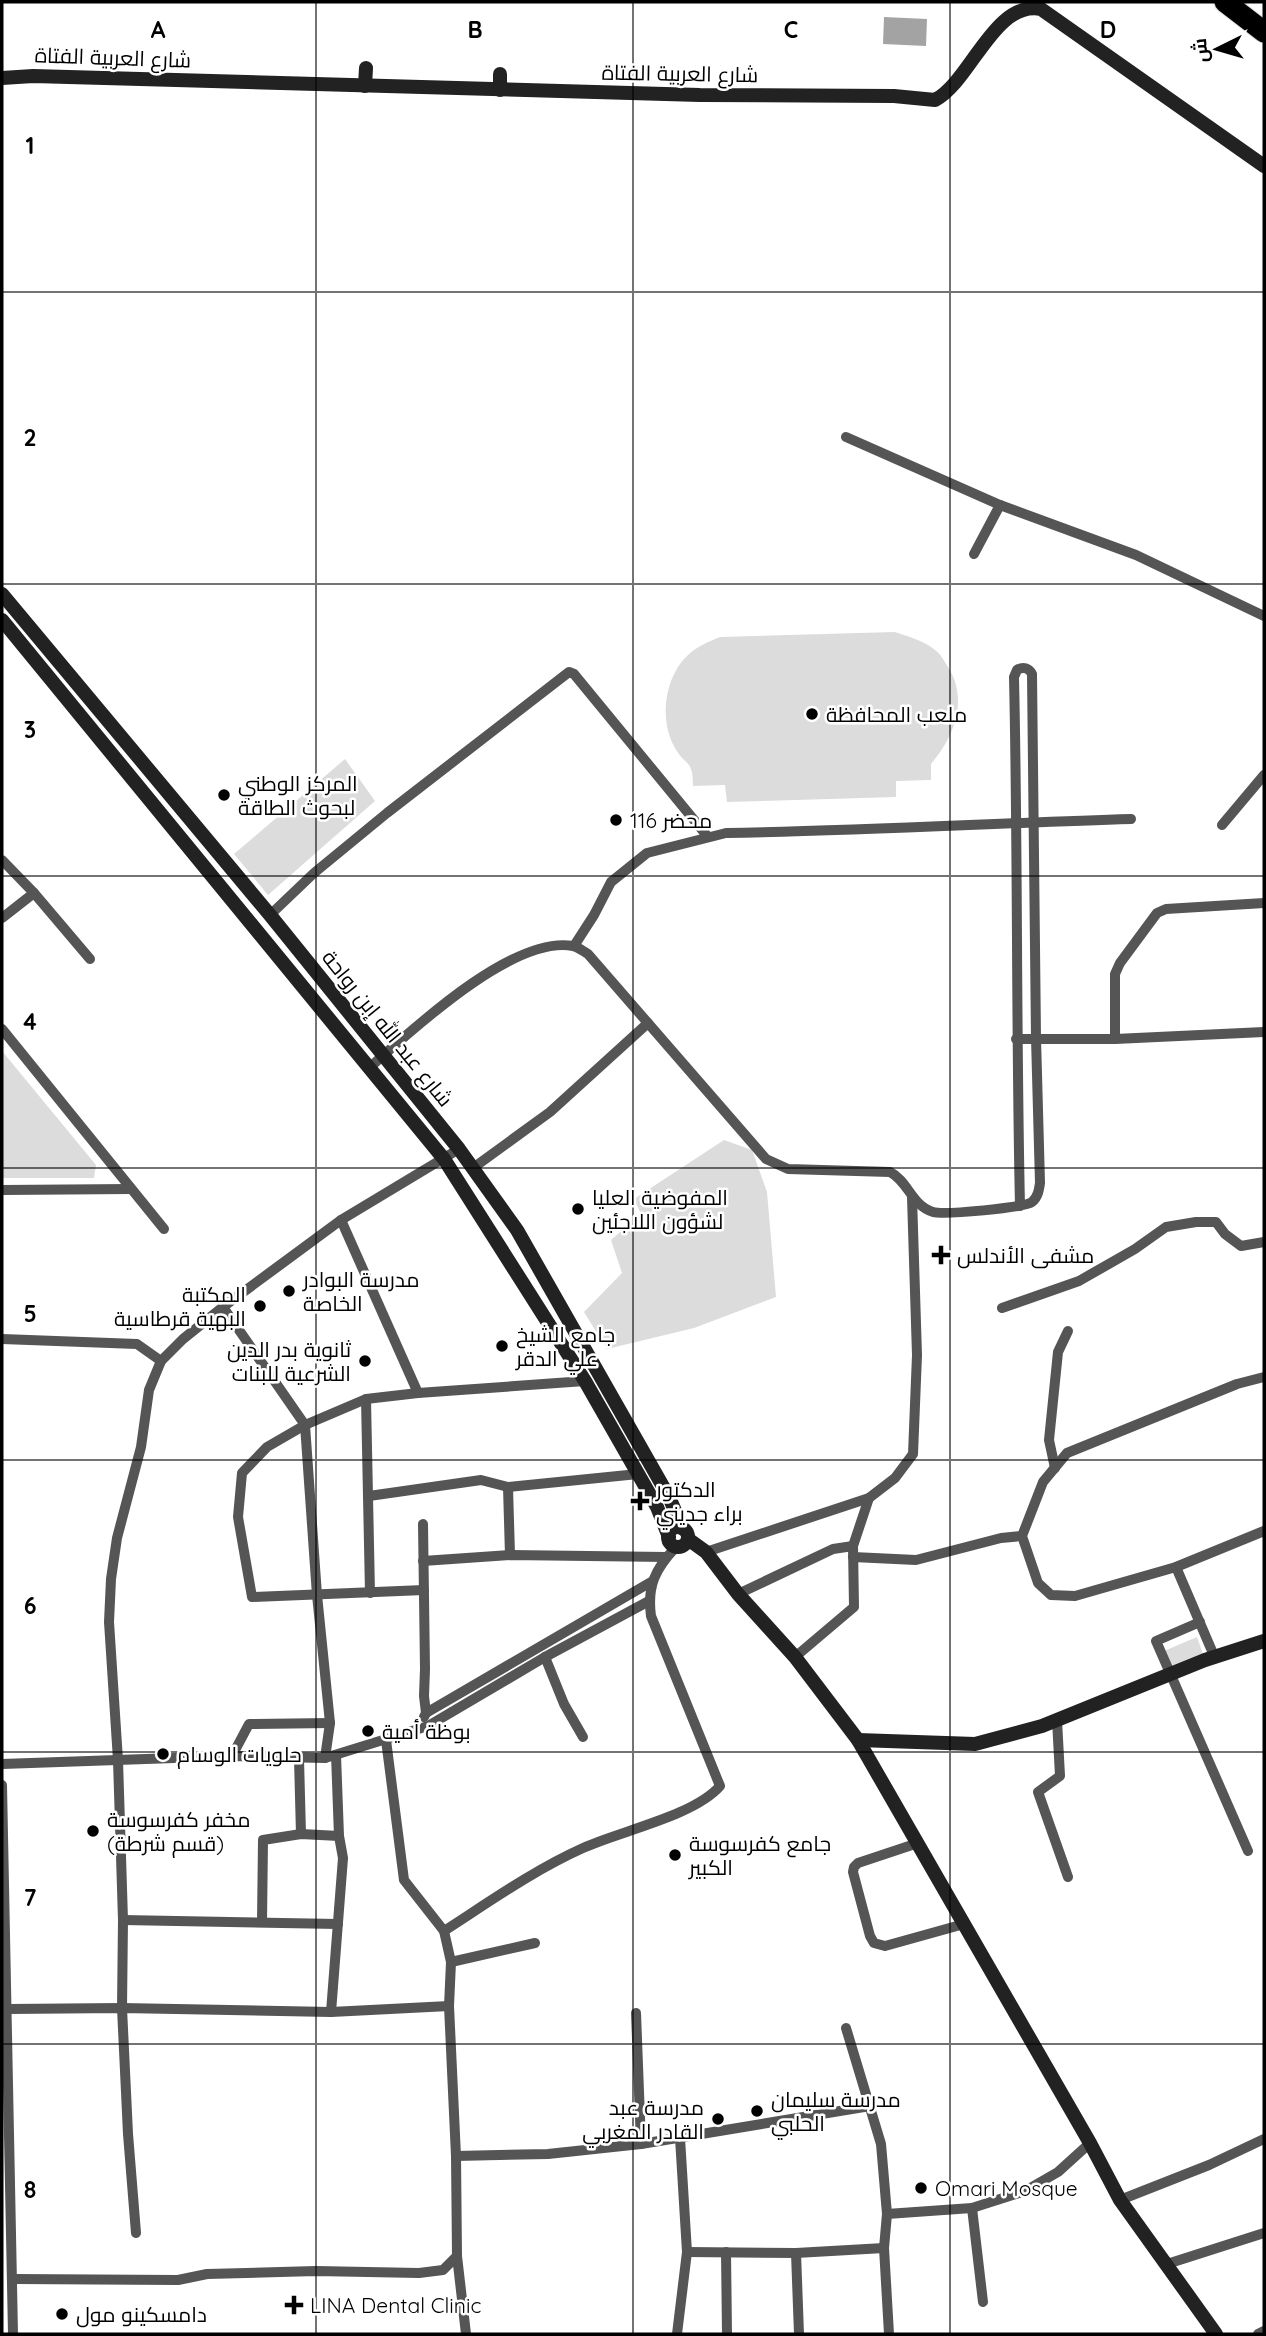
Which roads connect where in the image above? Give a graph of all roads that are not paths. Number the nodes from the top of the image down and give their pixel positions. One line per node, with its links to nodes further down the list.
1 (1225, 2): 3 (highway)
2 (1241, 2): 3 (highway)
3 (1264, 31)
4 (366, 68): 7 (street)
5 (500, 74): 8 (street)
6 (2, 78): 7 (street, شارع العربية الفتاة)
7 (365, 86): 8 (street, شارع العربية الفتاة)
8 (500, 90): 9 (street, شارع العربية الفتاة)
9 (1264, 166)
10 (846, 437): 11 (street)
11 (1000, 505): 12 (street); 14 (street)
12 (974, 554)
13 (2, 594): 25 (street, شارع عبد الله إبن رواحة)
14 (1264, 616)
15 (2, 621): 36 (street, شارع عبد الله إبن رواحة)
16 (1264, 775): 20 (street)
17 (1131, 819): 19 (street)
18 (1017, 822): 19 (street); 19 (street); 21 (street); 33 (street)
19 (1035, 822): 32 (street)
20 (1222, 825)
21 (708, 836): 25 (street); 27 (street)
22 (2, 860): 23 (street)
23 (34, 893): 26 (street); 28 (street)
24 (1264, 903): 34 (street)
25 (270, 915): 35 (street, شارع عبد الله إبن رواحة)
26 (2, 918)
27 (574, 946): 29 (street); 35 (street)
28 (90, 959)
29 (648, 1023): 39 (street); 42 (street)
30 (2, 1029): 40 (street)
31 (1264, 1032): 34 (street)
32 (1036, 1038): 33 (street); 34 (street); 43 (street)
33 (1016, 1039): 43 (street)
34 (1115, 1039)
35 (384, 1055): 36 (street); 37 (street, شارع عبد الله إبن رواحة)
36 (369, 1068): 38 (street, شارع عبد الله إبن رواحة)
37 (459, 1149): 38 (street); 39 (street, شارع عبد الله إبن رواحة)
38 (444, 1159): 44 (street); 53 (street, شارع عبد الله إبن رواحة)
39 (473, 1168): 65 (street, شارع عبد الله إبن رواحة)
40 (131, 1189): 41 (street); 45 (street)
41 (2, 1190)
42 (912, 1196): 43 (street); 61 (street)
43 (1020, 1206)
44 (341, 1220): 47 (street); 54 (street)
45 (163, 1229)
46 (1264, 1242): 48 (street)
47 (223, 1307): 51 (street); 56 (street)
48 (1002, 1308)
49 (1068, 1331): 57 (street)
50 (2, 1339): 51 (street)
51 (161, 1361): 93 (street)
52 (1264, 1377): 57 (street)
53 (585, 1381): 54 (street); 58 (street, شارع عبد الله إبن رواحة)
54 (418, 1392): 55 (street)
55 (366, 1399): 56 (street); 60 (street)
56 (305, 1425): 75 (street); 75 (street)
57 (1055, 1468): 64 (street)
58 (638, 1474): 59 (street); 65 (street, شارع عبد الله إبن رواحة)
59 (508, 1487): 60 (street); 68 (street)
60 (369, 1496): 73 (street)
61 (869, 1498): 66 (street); 67 (street)
62 (423, 1524): 69 (street)
63 (1264, 1531): 70 (street)
64 (1022, 1536): 67 (street); 70 (street)
65 (676, 1542): 66 (street); 68 (street); 71 (street)
66 (706, 1552): 74 (street)
67 (853, 1552): 74 (street); 80 (street)
68 (510, 1555): 69 (street)
69 (423, 1561): 72 (street)
70 (1176, 1567): 77 (street)
71 (651, 1582): 76 (street); 83 (street)
72 (424, 1590): 73 (street); 83 (street)
73 (370, 1593): 75 (street)
74 (738, 1594): 80 (street)
75 (317, 1595): 85 (street)
76 (649, 1601): 79 (street); 105 (street)
77 (1199, 1622): 81 (street); 82 (street)
78 (1264, 1641): 81 (street)
79 (545, 1657): 86 (street); 87 (street)
80 (795, 1657): 89 (street)
81 (1214, 1658): 82 (street)
82 (1169, 1675): 84 (street); 99 (street)
83 (426, 1713): 86 (street)
84 (1056, 1720): 89 (street); 100 (street)
85 (330, 1723): 90 (street); 91 (street)
86 (415, 1730): 88 (street)
87 (583, 1737)
88 (386, 1740): 91 (street); 105 (street)
89 (858, 1740): 98 (street)
90 (232, 1756): 92 (street); 93 (street)
91 (331, 1756): 92 (street); 97 (street)
92 (299, 1759): 96 (street)
93 (118, 1760): 94 (street); 101 (street)
94 (2, 1764)
95 (2, 1786): 107 (street)
96 (302, 1833): 97 (street); 102 (street)
97 (339, 1836): 103 (street)
98 (918, 1843): 104 (street); 104 (street)
99 (1248, 1851)
100 (1068, 1877)
101 (123, 1920): 102 (street); 110 (street)
102 (262, 1922): 103 (street)
103 (338, 1924): 112 (street)
104 (964, 1924): 118 (street)
105 (444, 1931): 108 (street)
106 (535, 1942): 108 (street)
107 (4, 1958): 111 (street)
108 (452, 1962): 109 (street)
109 (449, 2006): 112 (street); 120 (street)
110 (122, 2008): 111 (street); 112 (street); 124 (street)
111 (8, 2010): 132 (street)
112 (331, 2012)
113 (636, 2013): 119 (street)
114 (846, 2028): 115 (street)
115 (870, 2106): 116 (street); 123 (street)
116 (680, 2138): 119 (street); 127 (street)
117 (1264, 2139): 121 (street)
118 (1090, 2143): 121 (street); 122 (street)
119 (641, 2144): 120 (street)
120 (456, 2155): 130 (street)
121 (1120, 2200): 131 (street)
122 (972, 2208): 123 (street); 133 (street)
123 (887, 2214): 126 (street)
124 (136, 2233)
125 (1264, 2233): 131 (street)
126 (884, 2248): 129 (street); 140 (street)
127 (687, 2252): 128 (street); 137 (street)
128 (726, 2252): 129 (street); 138 (street)
129 (796, 2253): 139 (street)
130 (457, 2256): 132 (street); 136 (street)
131 (1167, 2264): 141 (street)
132 (13, 2279): 135 (street)
133 (983, 2302)
134 (1264, 2331): 142 (street)
135 (13, 2334)
136 (466, 2334)
137 (677, 2334)
138 (727, 2334)
139 (799, 2334)
140 (889, 2334)
141 (1216, 2334)
142 (1258, 2334)

